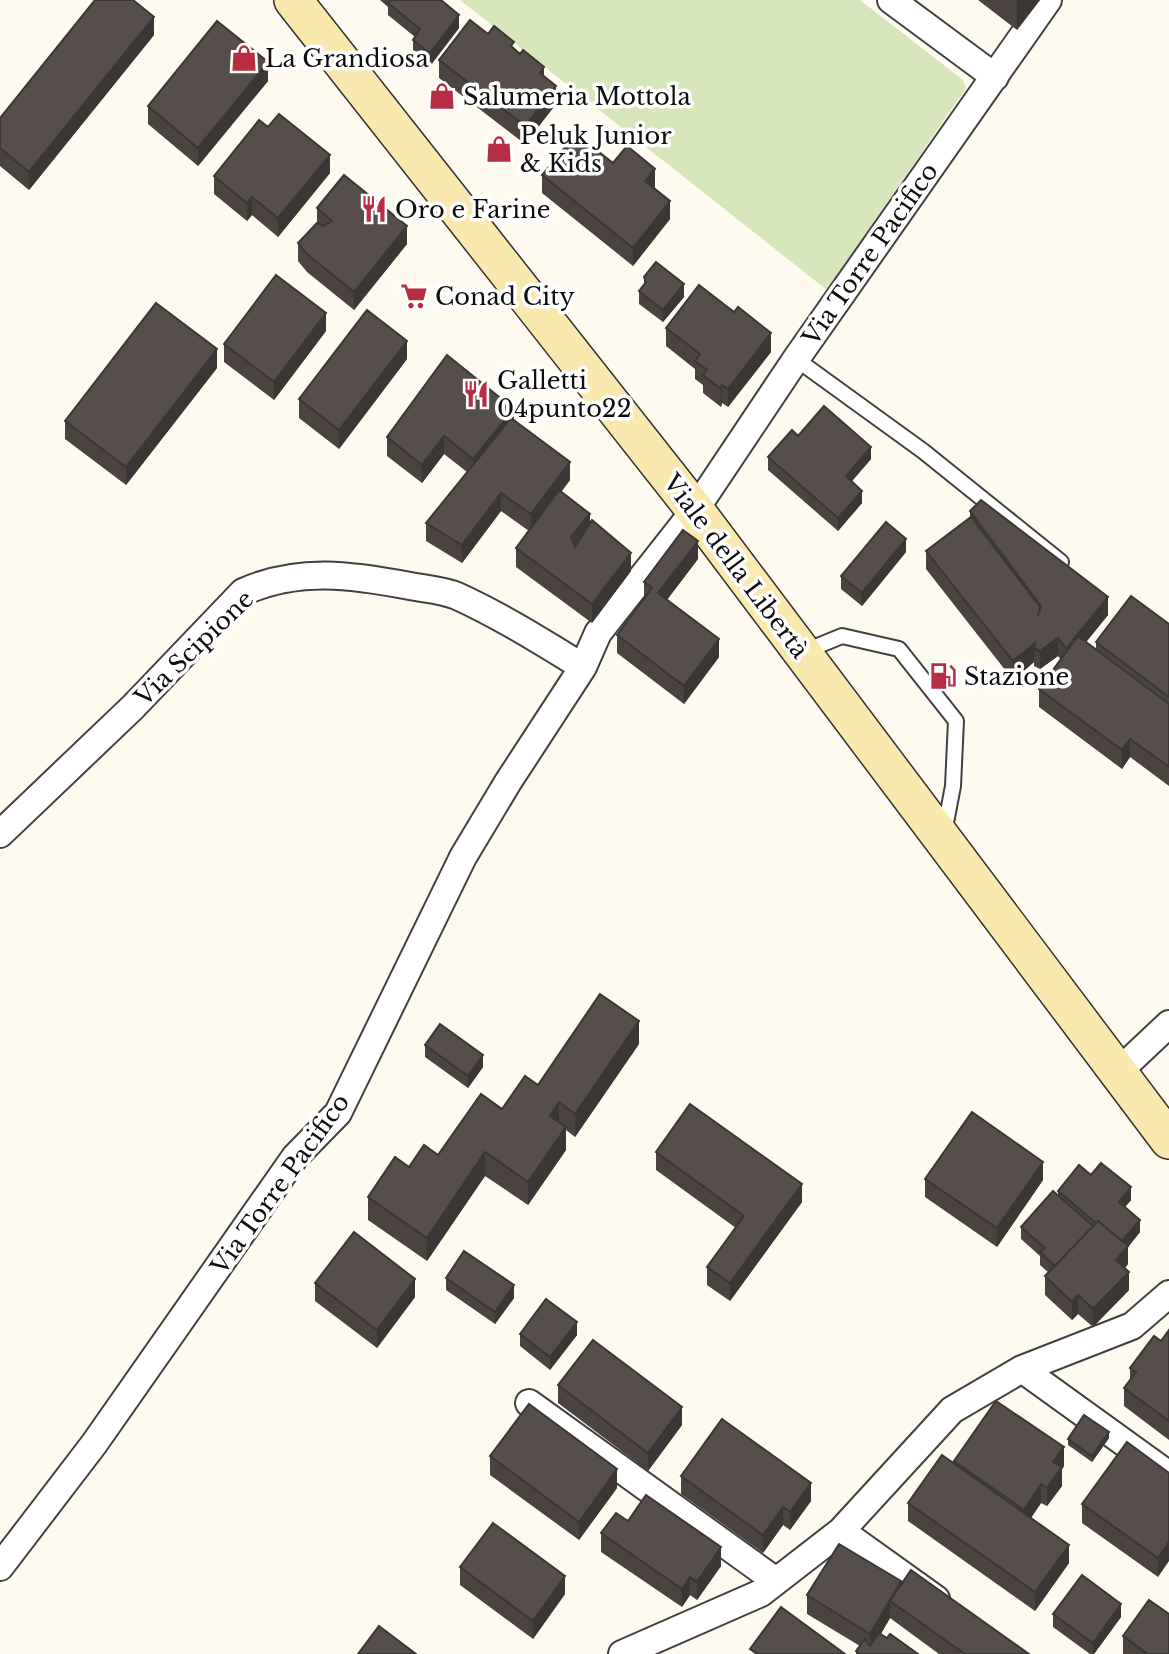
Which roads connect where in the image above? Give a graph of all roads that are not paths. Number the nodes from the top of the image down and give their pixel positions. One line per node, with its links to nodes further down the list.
1 (293, 0): 6 (main road, Viale della Libertà)
2 (891, 0): 4 (street)
3 (1048, 0): 4 (street, Via Torre Pacifico)
4 (995, 77): 5 (street, Via Torre Pacifico)
5 (796, 359): 6 (street, Via Torre Pacifico); 7 (lane)
6 (695, 510): 8 (main road, Viale della Libertà); 9 (street, Via Torre Pacifico)
7 (1076, 573)
8 (802, 652): 11 (main road, Viale della Libertà); 11 (lane)
9 (583, 667): 10 (street, Via Scipione); 20 (street, Via Torre Pacifico)
10 (0, 834)
11 (943, 838): 13 (main road, Viale della Libertà)
12 (1169, 1024): 13 (street)
13 (1118, 1072): 14 (main road, Viale della Libertà)
14 (1169, 1140)
15 (1169, 1294): 16 (street)
16 (1022, 1369): 18 (street); 19 (street)
17 (529, 1403): 21 (street)
18 (1169, 1475)
19 (841, 1531): 21 (street); 22 (street)
20 (0, 1567)
21 (776, 1581): 23 (street)
22 (958, 1615)
23 (622, 1654)

